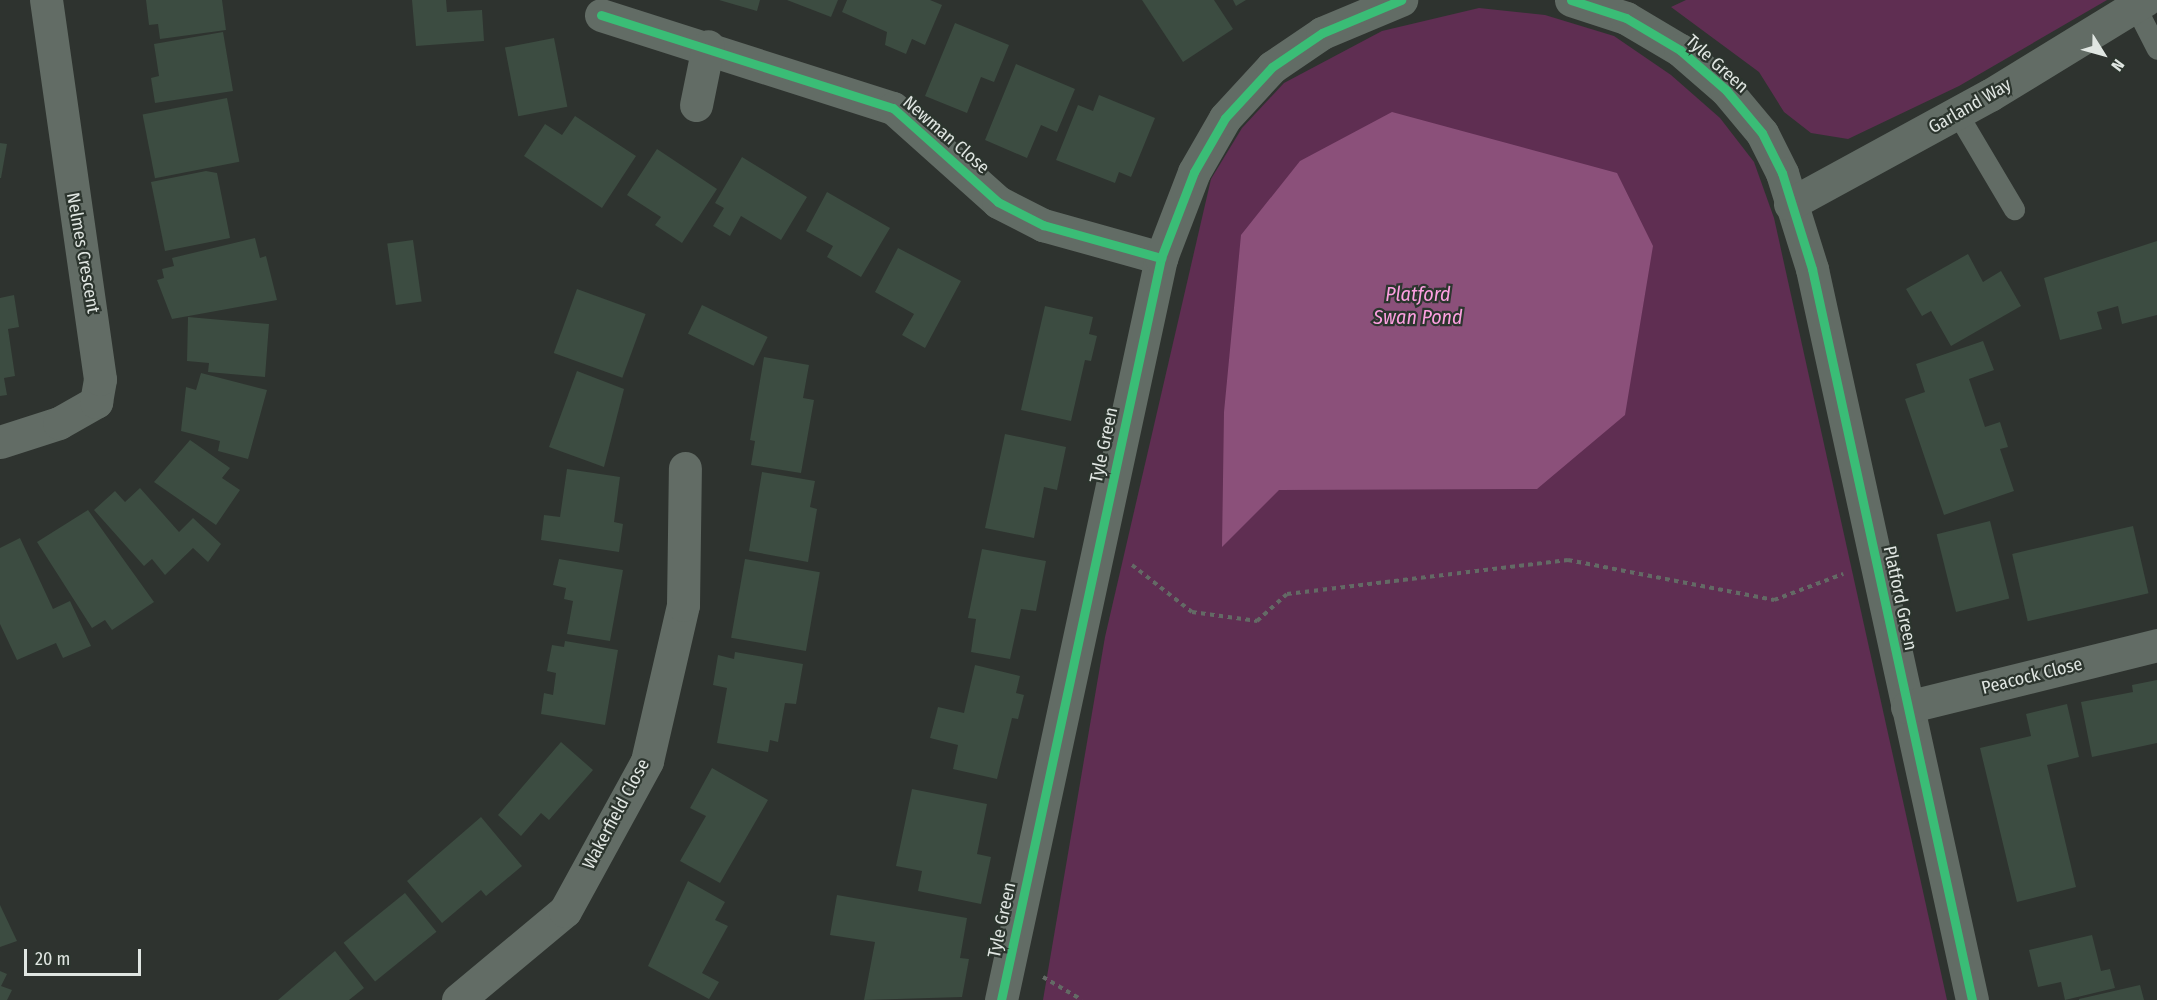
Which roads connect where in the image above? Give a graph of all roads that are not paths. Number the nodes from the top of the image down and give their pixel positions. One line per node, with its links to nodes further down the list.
1 (46, 0): 13 (street, Nelmes Crescent)
2 (1401, 0): 12 (street, Tyle Green)
3 (1571, 0): 10 (street, Tyle Green)
4 (2140, 3): 7 (lane); 9 (street, Garland Way)
5 (601, 15): 6 (street, Newman Close)
6 (708, 46): 8 (street); 12 (street, Newman Close)
7 (2157, 49)
8 (696, 105)
9 (1957, 113): 10 (street, Garland Way); 11 (lane)
10 (1790, 204): 16 (street, Platford Green)
11 (2014, 208)
12 (1161, 258): 18 (street, Tyle Green)
13 (0, 442)
14 (685, 468): 17 (street, Wakerfield Close)
15 (2157, 645): 16 (street, Peacock Close)
16 (1907, 707): 19 (street, Platford Green)
17 (458, 1000)
18 (1002, 1000)
19 (1972, 1000)

